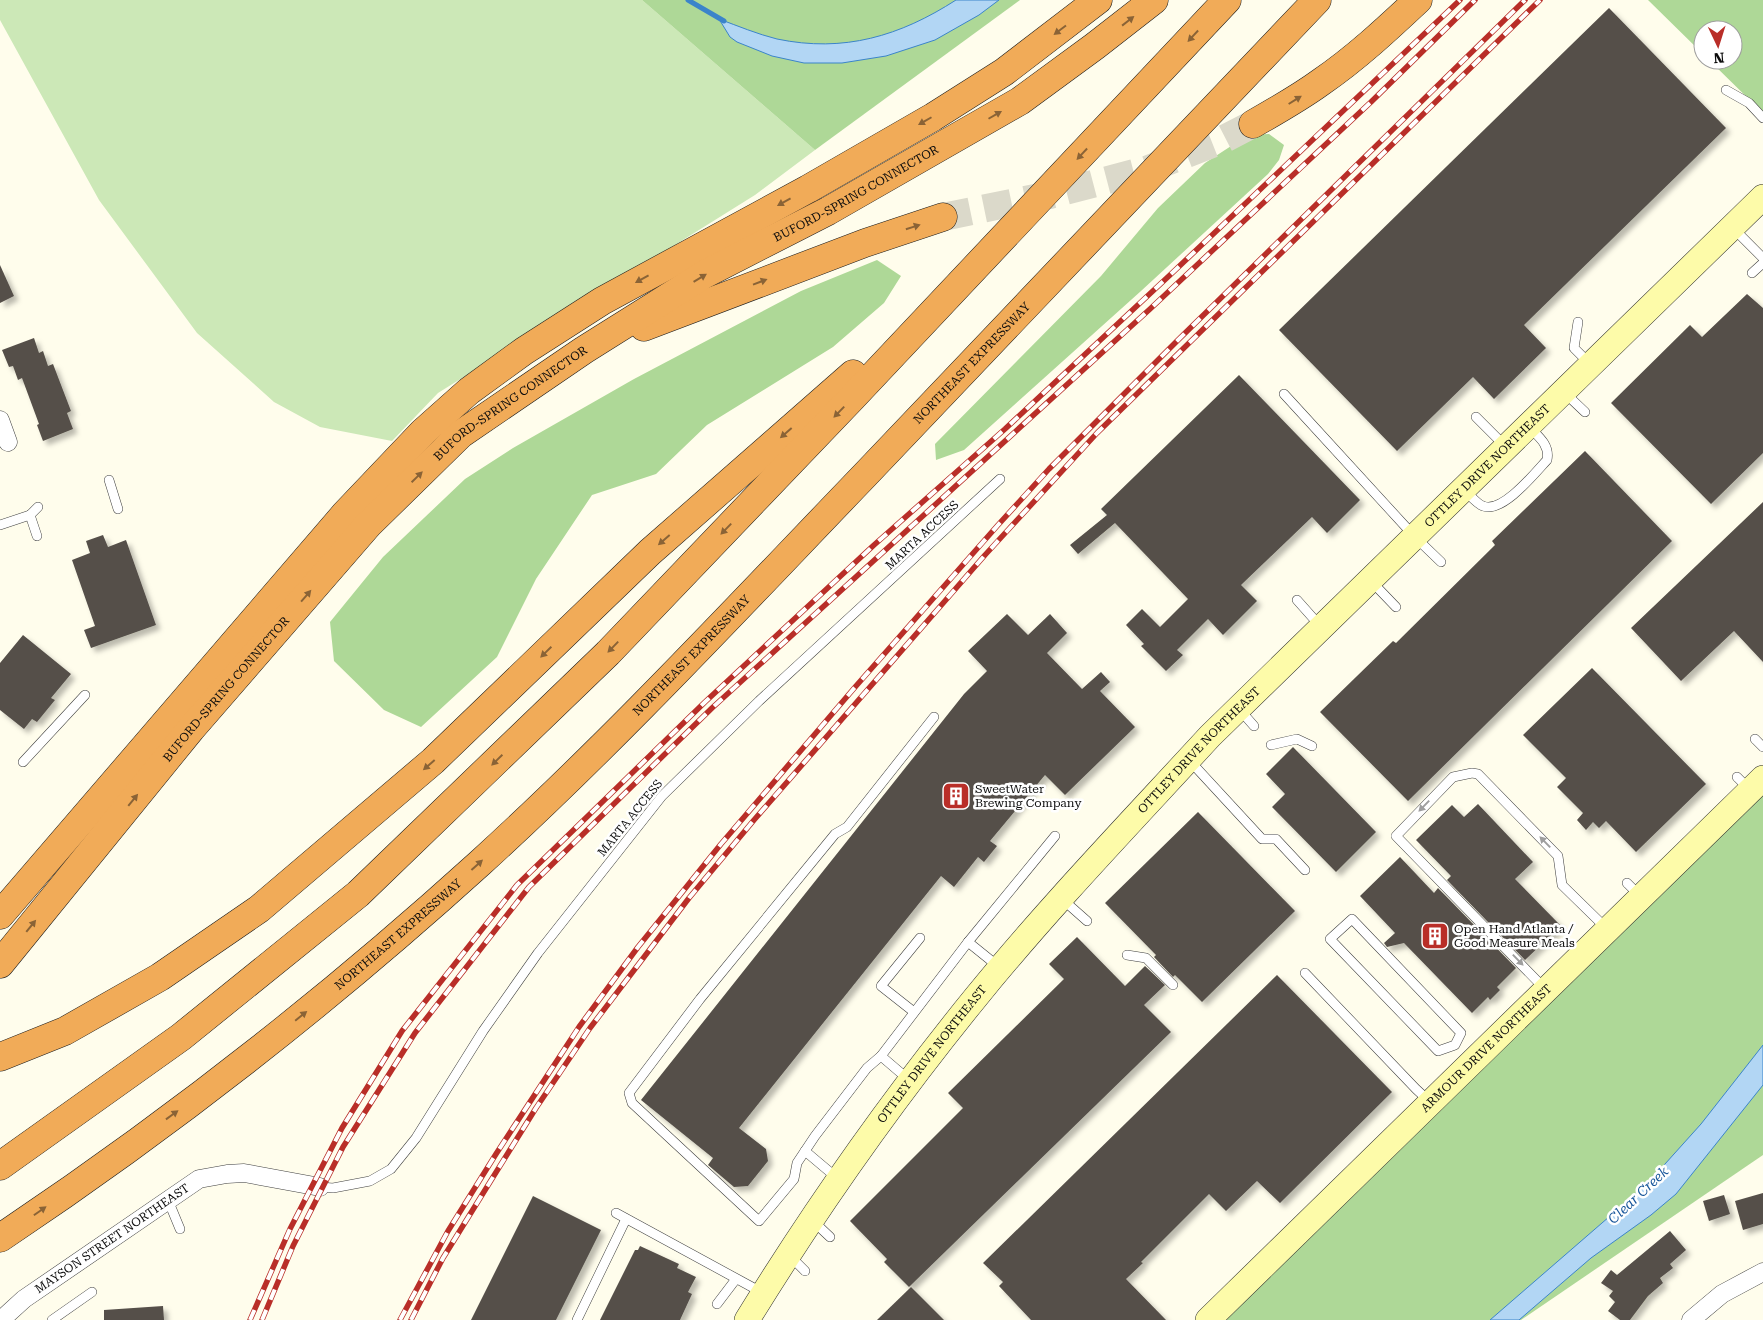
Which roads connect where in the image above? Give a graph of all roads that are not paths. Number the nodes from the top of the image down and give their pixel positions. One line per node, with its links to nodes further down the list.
1 (1098, 0): 53 (highway, BUFORD-SPRING CONNECTOR, one-way to 53)
2 (1154, 0): 17 (highway, BUFORD-SPRING CONNECTOR, one-way to 2)
3 (1227, 0): 13 (highway, one-way to 13)
4 (1316, 0): 80 (highway, NORTHEAST EXPRESSWAY, one-way to 4)
5 (1418, 0): 8 (highway, one-way to 5)
6 (1726, 90): 7 (lane)
7 (1763, 118)
8 (1253, 124)
9 (1763, 197): 11 (street, OTTLEY DRIVE NORTHEAST)
10 (943, 217): 17 (highway, one-way to 10)
11 (1725, 233): 12 (lane); 18 (street, OTTLEY DRIVE NORTHEAST)
12 (1763, 258)
13 (980, 262): 67 (highway, one-way to 67); 71 (highway, one-way to 71)
14 (1763, 264): 15 (lane)
15 (1752, 273)
16 (1578, 322): 18 (lane)
17 (584, 350): 59 (highway, BUFORD-SPRING CONNECTOR, one-way to 17)
18 (1591, 365): 19 (street, OTTLEY DRIVE NORTHEAST)
19 (1564, 391): 21 (lane); 24 (street, OTTLEY DRIVE NORTHEAST)
20 (1284, 394): 35 (lane)
21 (1585, 412)
22 (1476, 417): 26 (lane)
23 (0, 420): 25 (street)
24 (1528, 426): 26 (street, OTTLEY DRIVE NORTHEAST); 29 (lane)
25 (8, 442)
26 (1506, 447): 29 (street, OTTLEY DRIVE NORTHEAST)
27 (1000, 479): 73 (lane, MARTA ACCESS)
28 (109, 480): 31 (lane)
29 (1463, 490): 35 (street, OTTLEY DRIVE NORTHEAST)
30 (38, 507): 32 (lane)
31 (118, 508)
32 (30, 515): 33 (lane); 34 (lane)
33 (0, 525)
34 (38, 536)
35 (1415, 537): 36 (lane); 37 (street, OTTLEY DRIVE NORTHEAST)
36 (1441, 562)
37 (1370, 580): 39 (lane); 40 (street, OTTLEY DRIVE NORTHEAST)
38 (1297, 600): 40 (lane)
39 (1396, 607)
40 (1321, 627): 45 (street, OTTLEY DRIVE NORTHEAST)
41 (85, 695): 48 (lane)
42 (934, 717): 70 (lane)
43 (1755, 739): 47 (lane)
44 (1271, 745): 46 (lane)
45 (1197, 746): 51 (lane); 52 (street, OTTLEY DRIVE NORTHEAST)
46 (1312, 746)
47 (1763, 747)
48 (23, 762)
49 (1750, 782): 55 (street, ARMOUR DRIVE NORTHEAST)
50 (1055, 836): 57 (lane)
51 (1305, 870)
52 (1061, 898): 54 (lane); 60 (street, OTTLEY DRIVE NORTHEAST)
53 (0, 915)
54 (1087, 921)
55 (1608, 930): 63 (street, ARMOUR DRIVE NORTHEAST); 63 (lane, one-way to 63)
56 (920, 938): 64 (lane)
57 (968, 942): 60 (lane); 64 (lane)
58 (1127, 956): 62 (lane)
59 (0, 964)
60 (1000, 968): 68 (street, OTTLEY DRIVE NORTHEAST)
61 (1305, 974): 69 (lane)
62 (1172, 984)
63 (1546, 990): 65 (street, ARMOUR DRIVE NORTHEAST)
64 (914, 1012): 66 (lane)
65 (1465, 1052): 65 (lane); 69 (street, ARMOUR DRIVE NORTHEAST)
66 (881, 1056): 68 (lane); 70 (lane)
67 (0, 1057)
68 (911, 1082): 72 (street, OTTLEY DRIVE NORTHEAST)
69 (1431, 1102): 90 (street, ARMOUR DRIVE NORTHEAST)
70 (805, 1151): 72 (lane)
71 (0, 1166)
72 (839, 1180): 77 (street, OTTLEY DRIVE NORTHEAST)
73 (320, 1187): 74 (street, MAYSON STREET NORTHEAST)
74 (168, 1200): 78 (lane); 86 (street, MAYSON STREET NORTHEAST)
75 (616, 1213): 76 (lane)
76 (626, 1219): 82 (lane); 88 (lane)
77 (812, 1220): 79 (lane); 84 (street, OTTLEY DRIVE NORTHEAST)
78 (180, 1229)
79 (830, 1237)
80 (0, 1238)
81 (1763, 1272): 91 (street)
82 (736, 1279): 84 (lane); 85 (lane)
83 (92, 1292): 87 (lane)
84 (764, 1294): 89 (street, OTTLEY DRIVE NORTHEAST)
85 (717, 1304)
86 (1, 1320)
87 (52, 1320)
88 (577, 1320)
89 (748, 1320)
90 (1208, 1320)
91 (1691, 1320)

